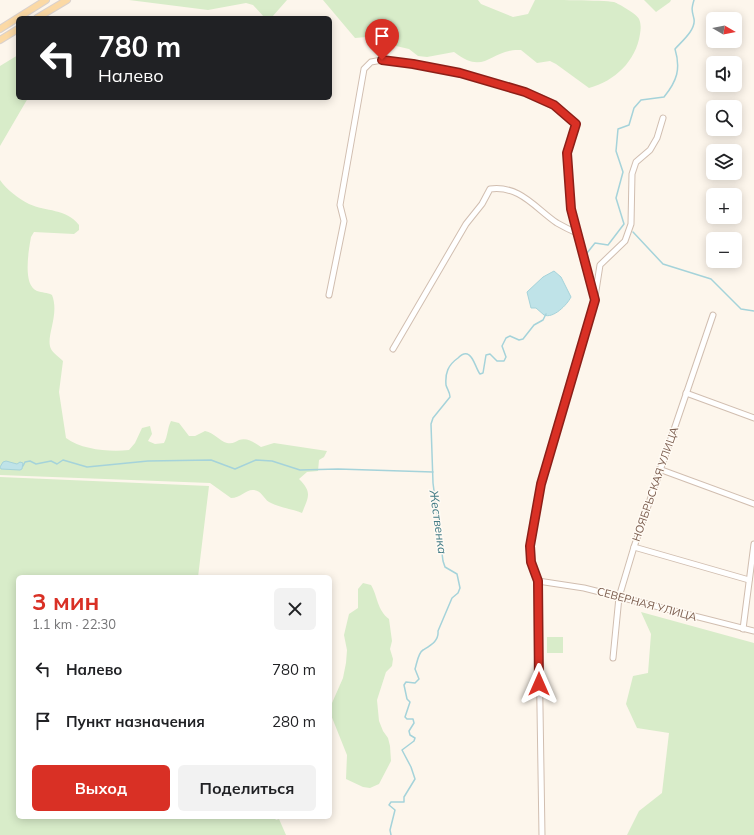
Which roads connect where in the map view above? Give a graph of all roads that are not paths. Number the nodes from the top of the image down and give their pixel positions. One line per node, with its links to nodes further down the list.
1 (46, 0): 3 (main road)
2 (67, 0): 4 (main road)
3 (21, 16)
4 (40, 16)
5 (16, 19): 6 (main road)
6 (0, 29)
7 (16, 30): 8 (main road)
8 (0, 40)
9 (663, 118): 12 (street)
10 (577, 233): 11 (street); 12 (street); 14 (street)
11 (329, 295)
12 (595, 300): 22 (street)
13 (713, 315): 15 (street, НОЯБРЬСКАЯ УЛИЦА)
14 (393, 349)
15 (686, 393): 16 (street); 17 (street, НОЯБРЬСКАЯ УЛИЦА)
16 (754, 418)
17 (659, 469): 18 (street); 20 (street, НОЯБРЬСКАЯ УЛИЦА)
18 (754, 504)
19 (754, 544): 21 (street)
20 (634, 547): 21 (street); 23 (street, НОЯБРЬСКАЯ УЛИЦА)
21 (749, 580): 24 (street)
22 (538, 581): 23 (street, СЕВЕРНАЯ УЛИЦА); 27 (street)
23 (619, 597): 24 (street, СЕВЕРНАЯ УЛИЦА); 26 (street, НОЯБРЬСКАЯ УЛИЦА)
24 (743, 629): 25 (street, СЕВЕРНАЯ УЛИЦА)
25 (754, 631)
26 (613, 658)
27 (542, 835)

